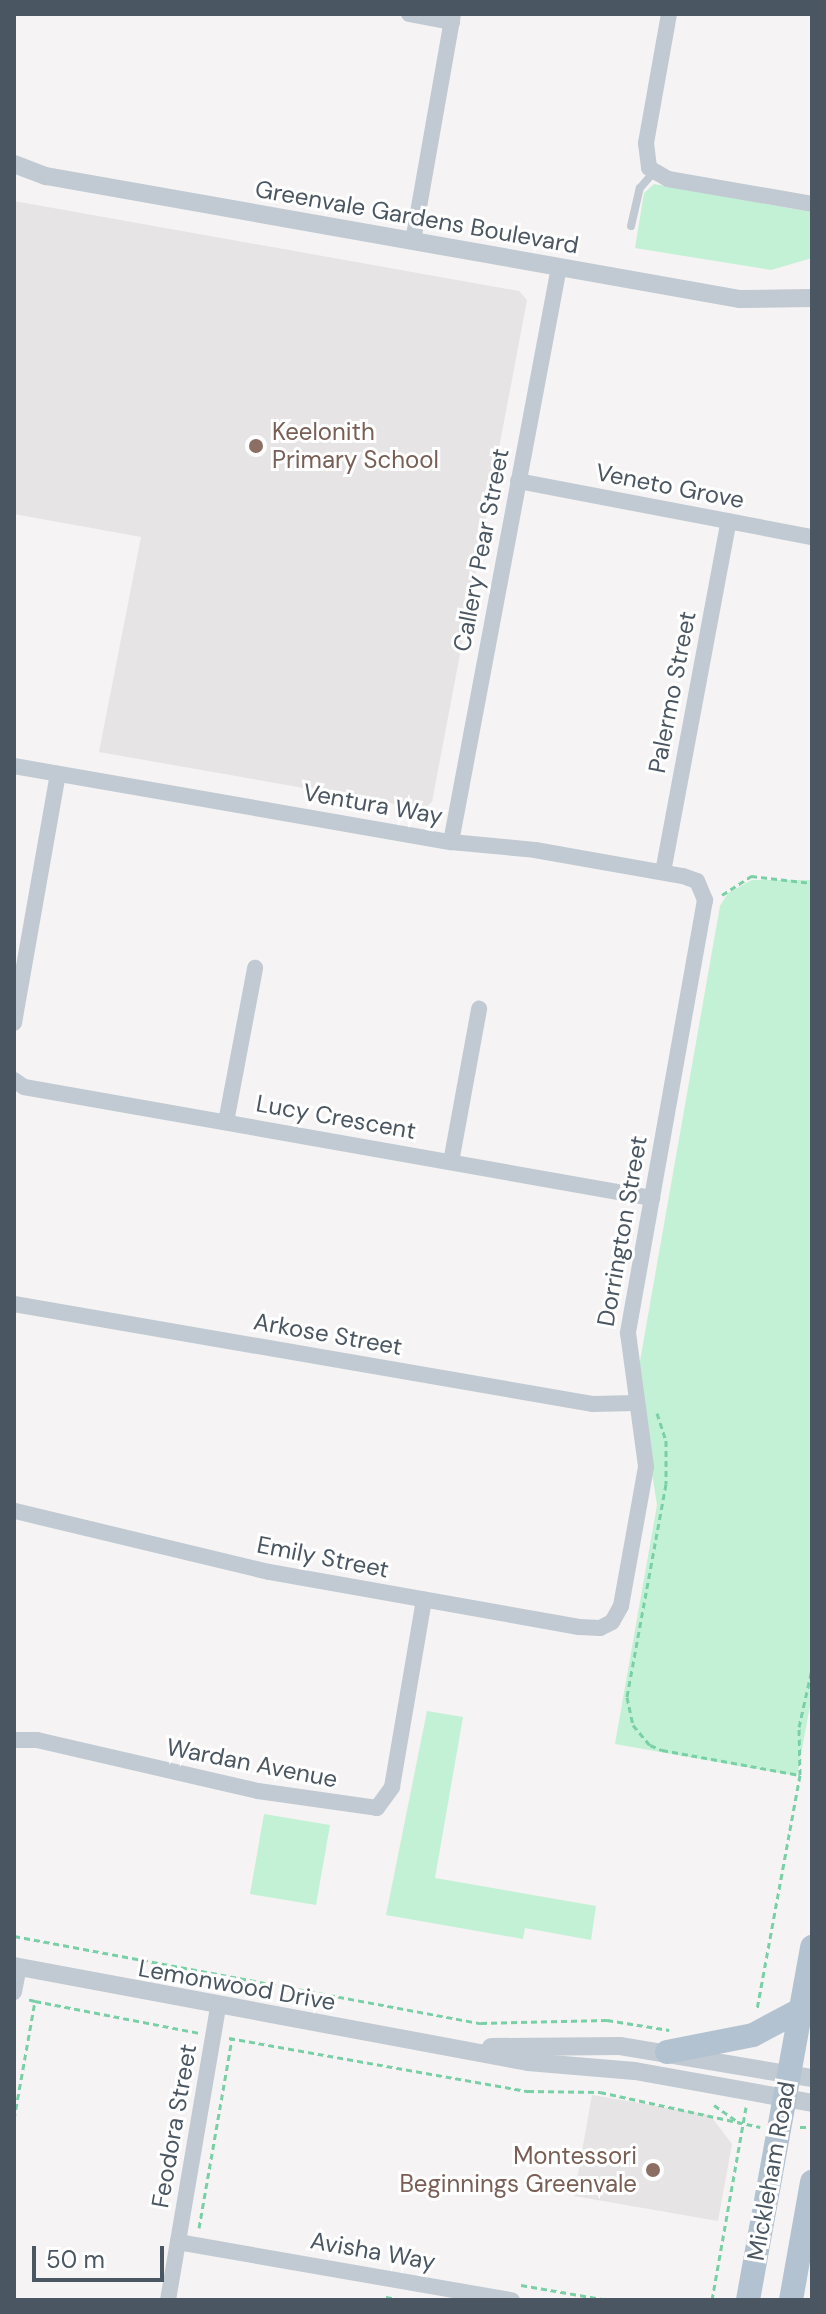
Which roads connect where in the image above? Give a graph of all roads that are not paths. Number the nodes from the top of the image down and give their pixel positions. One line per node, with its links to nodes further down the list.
1 (409, 14): 3 (street)
2 (669, 14): 5 (street)
3 (452, 18): 10 (street)
4 (14, 164): 7 (street, Greenvale Gardens Boulevard)
5 (654, 172): 8 (street); 9 (lane)
6 (14, 175): 7 (street, Greenvale Gardens Boulevard)
7 (46, 176): 10 (street, Greenvale Gardens Boulevard)
8 (812, 204)
9 (631, 226)
10 (413, 241): 11 (street, Greenvale Gardens Boulevard)
11 (559, 267): 14 (street, Greenvale Gardens Boulevard); 15 (street, Callery Pear Street)
12 (812, 287): 14 (street)
13 (812, 298): 14 (street, Greenvale Gardens Boulevard)
14 (780, 302)
15 (518, 481): 16 (street, Veneto Grove); 20 (street, Callery Pear Street)
16 (729, 521): 17 (street, Veneto Grove); 21 (street, Palermo Street)
17 (812, 537)
18 (14, 766): 19 (street, Ventura Way)
19 (58, 774): 20 (street, Ventura Way); 25 (street)
20 (451, 842): 21 (street, Ventura Way)
21 (663, 872): 22 (street, Ventura Way)
22 (704, 906): 29 (street, Dorrington Street)
23 (255, 968): 27 (street)
24 (479, 1009): 28 (street)
25 (14, 1023)
26 (14, 1080): 27 (street, Lucy Crescent)
27 (226, 1122): 28 (street, Lucy Crescent)
28 (451, 1162): 29 (street, Lucy Crescent)
29 (652, 1198): 31 (street, Dorrington Street)
30 (14, 1304): 31 (street, Arkose Street)
31 (635, 1403): 34 (street, Dorrington Street)
32 (14, 1511): 33 (street, Emily Street)
33 (424, 1600): 34 (street, Emily Street); 35 (street, Wardan Avenue)
34 (620, 1612)
35 (14, 1740)
36 (812, 1947): 40 (main road, Mickleham Road)
37 (16, 1967): 38 (street); 39 (street, Lemonwood Drive)
38 (14, 1994)
39 (218, 2008): 42 (street, Lemonwood Drive); 47 (street, Feodora Street)
40 (800, 2010): 41 (main road); 43 (main road, Mickleham Road)
41 (670, 2041): 42 (street, Lemonwood Drive); 43 (street, Lemonwood Drive)
42 (453, 2047): 44 (street, Lemonwood Drive)
43 (800, 2076): 44 (main road, Mickleham Road)
44 (786, 2098): 45 (street, Lemonwood Drive); 51 (main road, Mickleham Road)
45 (812, 2103)
46 (812, 2182): 52 (main road, Mickleham Road)
47 (178, 2242): 48 (street, Avisha Way); 49 (street, Feodora Street)
48 (485, 2298): 50 (street, Avisha Way)
49 (168, 2300)
50 (512, 2300)
51 (748, 2300)
52 (791, 2300)

